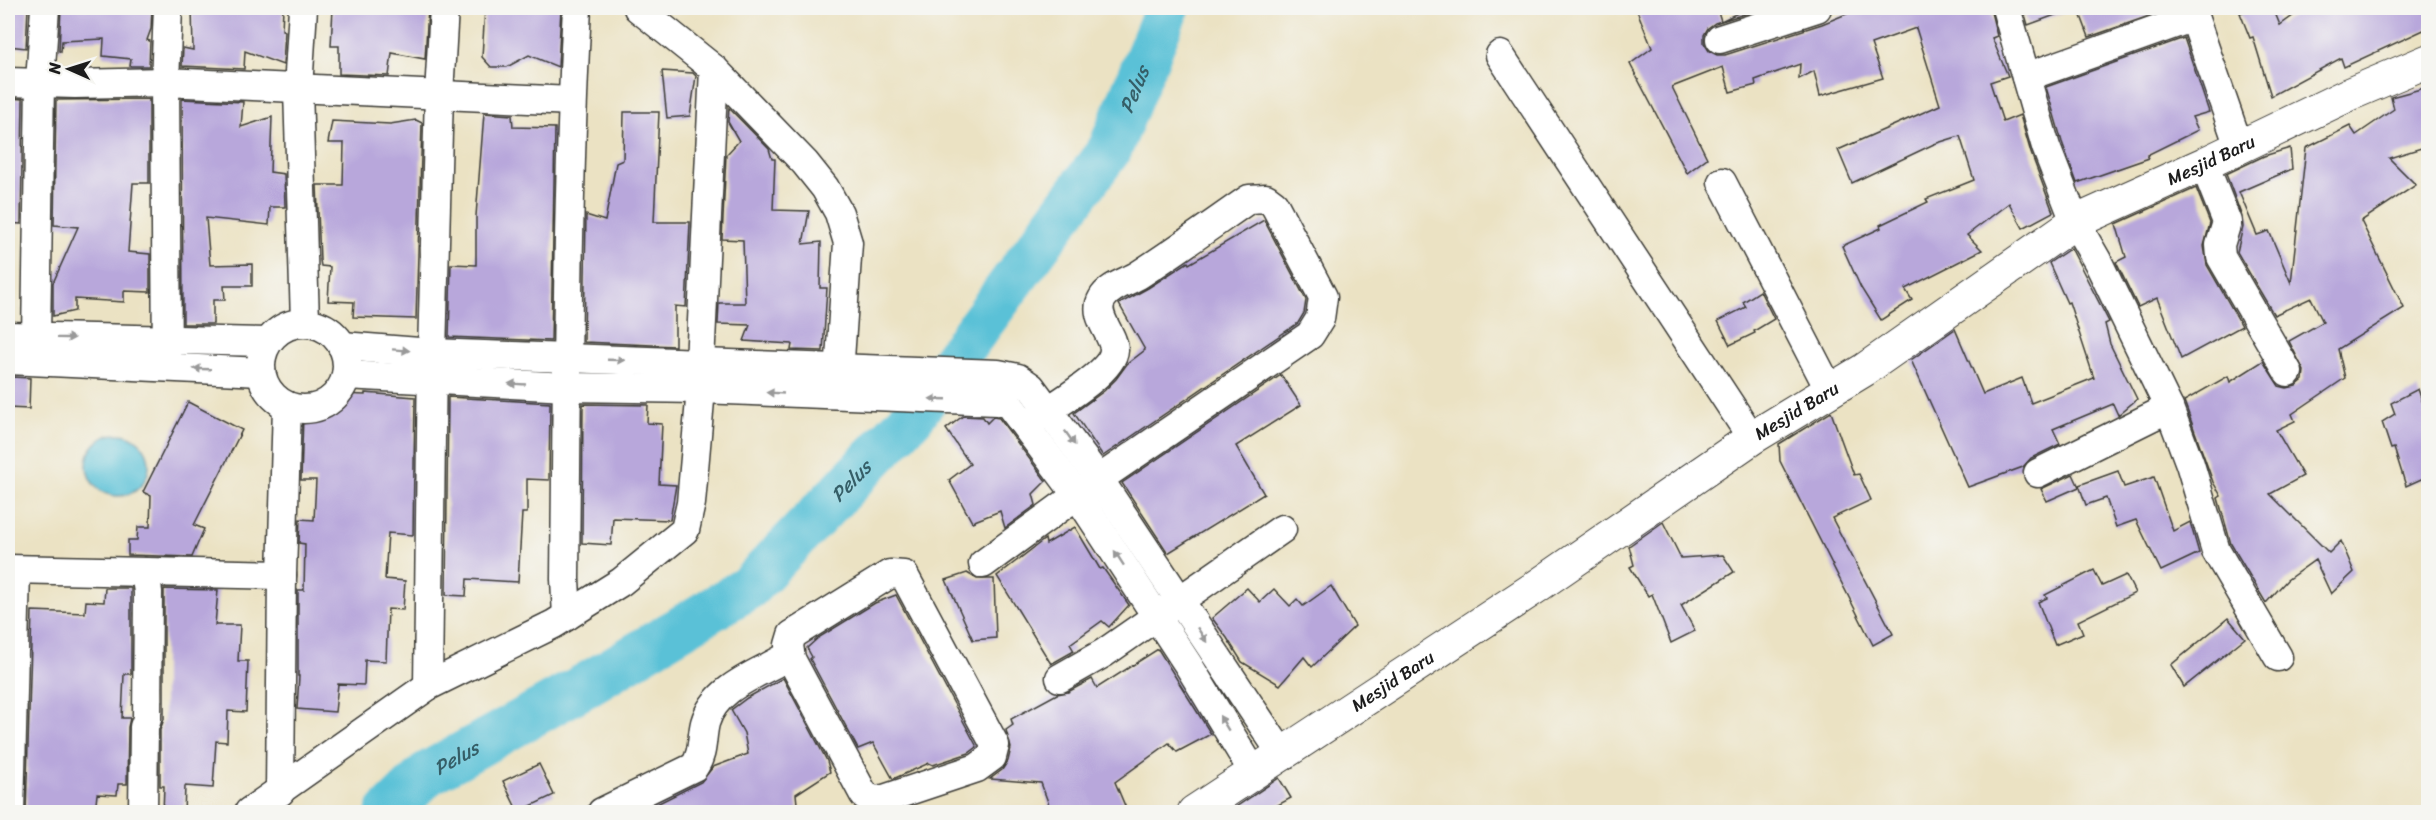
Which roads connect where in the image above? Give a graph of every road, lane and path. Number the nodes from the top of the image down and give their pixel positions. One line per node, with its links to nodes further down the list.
1 (45, 8): 16 (street)
2 (168, 8): 17 (street)
3 (303, 8): 18 (street)
4 (444, 8): 19 (street)
5 (577, 8): 20 (street)
6 (638, 8): 13 (street)
7 (1817, 8): 10 (street)
8 (2006, 8): 14 (street)
9 (2192, 12): 14 (street); 21 (street)
10 (1720, 39)
11 (1500, 55): 44 (street)
12 (2428, 61): 21 (street, Mesjid Baru)
13 (714, 69): 37 (street); 38 (street)
14 (2026, 77): 24 (street)
15 (8, 82): 16 (street)
16 (39, 82): 17 (street); 29 (street)
17 (165, 82): 18 (street); 30 (street)
18 (298, 89): 19 (street); 25 (street)
19 (439, 94): 20 (street); 33 (street)
20 (572, 101): 31 (street)
21 (2239, 147): 22 (street, Mesjid Baru)
22 (2204, 164): 24 (street, Mesjid Baru); 35 (street)
23 (1722, 182): 40 (street)
24 (2075, 222): 40 (street, Mesjid Baru); 42 (street)
25 (306, 322): 27 (street); 28 (street)
26 (8, 336): 29 (street)
27 (267, 342): 30 (street); 34 (street)
28 (342, 346): 33 (street, one-way to 33); 36 (street)
29 (37, 349): 30 (street); 32 (street)
30 (166, 354): 34 (street, one-way to 30)
31 (566, 358): 33 (street); 37 (street, one-way to 37); 39 (street)
32 (8, 360)
33 (432, 366): 36 (street); 39 (street, one-way to 33); 58 (street)
34 (261, 372): 41 (street)
35 (2288, 372)
36 (346, 375): 41 (street)
37 (701, 376): 38 (street); 39 (street); 53 (street)
38 (847, 382): 43 (street)
39 (567, 387): 53 (street)
40 (1830, 391): 44 (street, Mesjid Baru)
41 (287, 406): 51 (street)
42 (2169, 408): 45 (street); 55 (street)
43 (1037, 417): 46 (street); 46 (street)
44 (1752, 438): 59 (street, Mesjid Baru)
45 (2038, 473)
46 (1088, 487): 48 (street); 52 (street); 54 (street, one-way to 46)
47 (1282, 529): 52 (street)
48 (983, 564)
49 (12, 569): 50 (street); 63 (street)
50 (145, 572): 51 (street); 64 (street)
51 (282, 575): 61 (street)
52 (1180, 601): 54 (street); 59 (street, one-way to 59)
53 (567, 615): 58 (street)
54 (1156, 615): 57 (street); 60 (street, one-way to 54)
55 (2278, 657)
56 (791, 659): 56 (street); 66 (street)
57 (1060, 678)
58 (428, 686): 61 (street)
59 (1282, 754): 60 (street, Mesjid Baru)
60 (1254, 773): 62 (street, Mesjid Baru)
61 (280, 792): 65 (street)
62 (1201, 811)
63 (10, 813)
64 (143, 813)
65 (249, 813)
66 (603, 813)

